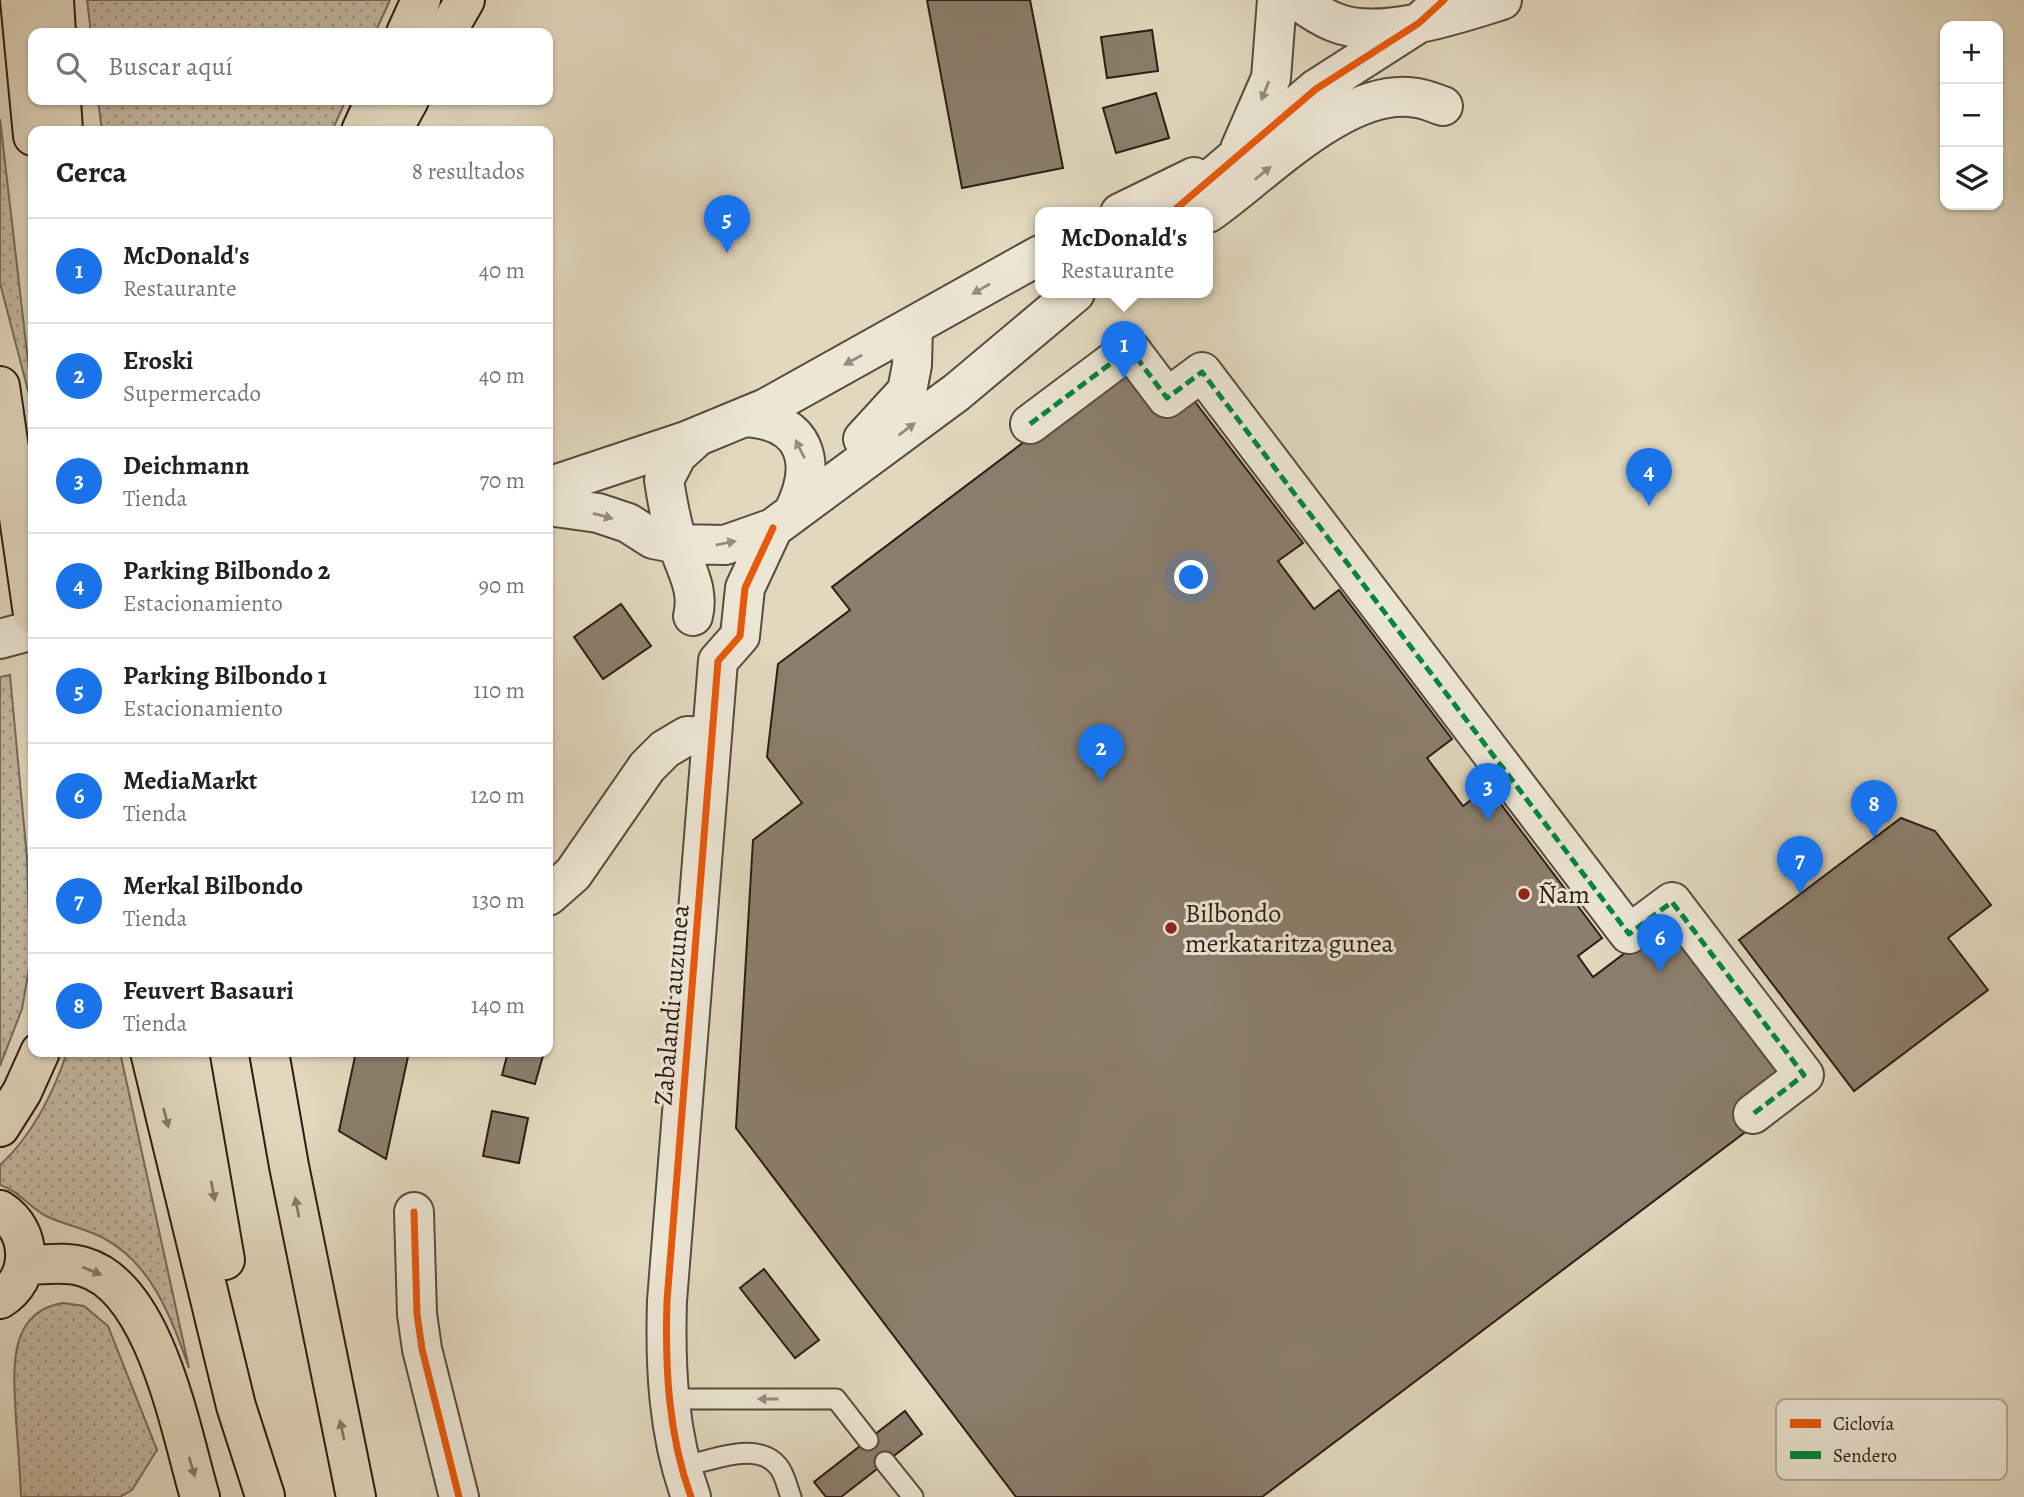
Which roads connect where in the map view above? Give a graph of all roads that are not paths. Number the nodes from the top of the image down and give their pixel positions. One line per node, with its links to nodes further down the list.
1 (20, 0): 12 (main road)
2 (54, 0): 9 (main road)
3 (421, 0): 10 (main road)
4 (465, 0): 11 (main road)
5 (1279, 0): 13 (street); 23 (street, one-way to 23)
6 (1297, 0): 8 (street)
7 (1502, 0): 8 (street)
8 (1431, 12): 13 (street)
9 (56, 28)
10 (408, 28)
11 (449, 28)
12 (28, 84)
13 (1315, 89): 23 (street)
14 (30, 105): 19 (main road)
15 (61, 105): 20 (main road)
16 (373, 105): 21 (main road)
17 (406, 105): 22 (main road)
18 (1443, 106): 26 (street, one-way to 18)
19 (32, 126)
20 (63, 126)
21 (363, 126)
22 (395, 126)
23 (1236, 157): 24 (street); 25 (street)
24 (1132, 207)
25 (1178, 207)
26 (1213, 209)
27 (1035, 258): 30 (street, one-way to 30)
28 (1069, 298): 31 (street)
29 (1085, 298): 31 (street)
30 (913, 327): 33 (street, one-way to 33); 36 (street)
31 (1003, 354): 36 (street, one-way to 31)
32 (3, 400): 38 (main road); 42 (main road)
33 (745, 417): 35 (street); 40 (street, one-way to 33)
34 (1030, 424): 52 (street)
35 (699, 436): 37 (street); 41 (street)
36 (836, 483): 40 (street)
37 (553, 485)
38 (28, 506)
39 (553, 507): 41 (street, one-way to 41)
40 (783, 520): 41 (street, one-way to 40); 45 (street)
41 (665, 541): 45 (street)
42 (28, 578)
43 (28, 631): 44 (street)
44 (0, 639)
45 (718, 661): 46 (street, Zabalandi auzunea)
46 (712, 737): 47 (street); 57 (street, Zabalandi auzunea)
47 (553, 892)
48 (38, 1057): 53 (main road)
49 (151, 1057): 61 (main road, one-way to 61)
50 (190, 1057): 61 (main road, one-way to 61)
51 (270, 1057): 63 (main road, one-way to 51)
52 (1753, 1114)
53 (0, 1127)
54 (0, 1210): 56 (main road)
55 (414, 1212): 64 (street)
56 (8, 1295): 62 (main road, one-way to 62)
57 (668, 1399): 58 (lane, one-way to 57); 60 (street, Zabalandi auzunea)
58 (868, 1440)
59 (886, 1462): 66 (lane)
60 (686, 1482): 65 (lane)
61 (265, 1496)
62 (201, 1497)
63 (356, 1497)
64 (459, 1497)
65 (791, 1497)
66 (913, 1497)

